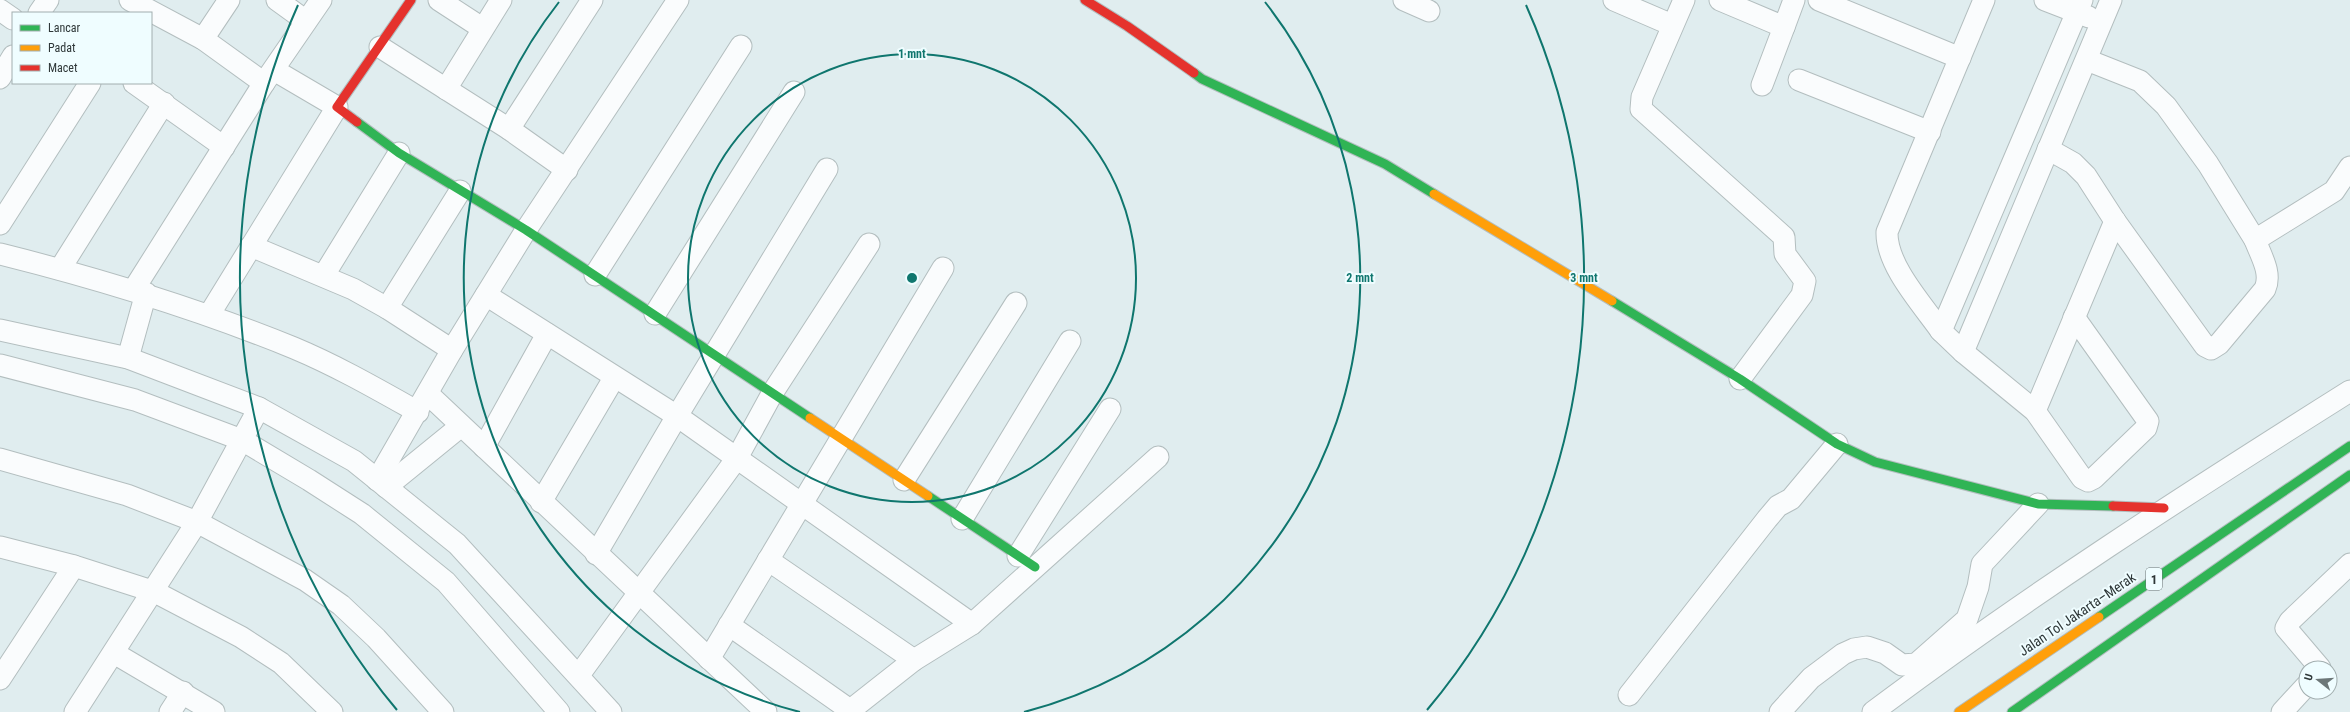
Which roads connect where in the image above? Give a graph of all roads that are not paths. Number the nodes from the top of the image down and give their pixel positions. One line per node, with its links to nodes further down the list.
1 (48, 0): 24 (street)
2 (229, 0): 33 (street)
3 (277, 0): 28 (street)
4 (321, 0): 28 (street)
5 (410, 0): 35 (main road)
6 (439, 0): 32 (street)
7 (501, 0): 32 (street)
8 (592, 0): 49 (street)
9 (678, 0): 56 (street)
10 (1085, 0): 86 (main road)
11 (1404, 0): 23 (street)
12 (1614, 0): 30 (street)
13 (1684, 0): 30 (street)
14 (1720, 0): 31 (street)
15 (1794, 0): 31 (street)
16 (1819, 0): 37 (street)
17 (1984, 0): 37 (street)
18 (2045, 0): 21 (street)
19 (2111, 0): 29 (street)
20 (134, 4): 25 (street)
21 (2079, 6): 29 (street); 77 (street)
22 (0, 10): 27 (street)
23 (1429, 11)
24 (40, 12)
25 (150, 12)
26 (152, 13): 33 (street)
27 (12, 18)
28 (306, 21): 39 (street)
29 (2101, 22): 38 (street)
30 (1672, 25): 86 (street)
31 (1784, 27): 44 (street)
32 (482, 28): 45 (street)
33 (203, 39): 39 (street)
34 (741, 46): 68 (street)
35 (380, 47): 45 (street); 48 (main road)
36 (12, 58): 40 (street)
37 (1960, 58): 50 (street)
38 (2087, 60): 52 (street); 61 (street)
39 (269, 76): 48 (street); 51 (street)
40 (0, 78)
41 (1799, 80): 50 (street)
42 (89, 84): 59 (street)
43 (136, 84): 47 (street)
44 (1762, 85)
45 (446, 89): 49 (street)
46 (794, 92): 73 (street)
47 (164, 103): 51 (street); 66 (street)
48 (337, 107): 53 (main road); 63 (street)
49 (508, 129): 56 (street)
50 (1930, 132): 77 (street)
51 (224, 146): 69 (street)
52 (2048, 149): 58 (street); 81 (street)
53 (399, 153): 57 (main road); 67 (street)
54 (2350, 168): 61 (street)
55 (827, 169): 82 (street)
56 (567, 170): 60 (street)
57 (460, 191): 60 (main road); 72 (street)
58 (2116, 221): 61 (street); 75 (street)
59 (0, 224)
60 (526, 230): 68 (main road); 70 (street)
61 (2255, 240)
62 (868, 244): 88 (street)
63 (251, 246): 67 (street); 74 (street)
64 (0, 254): 66 (street)
65 (943, 268): 111 (street)
66 (60, 269): 69 (street)
67 (324, 275): 72 (street)
68 (595, 275): 73 (main road)
69 (140, 291): 74 (street); 83 (street)
70 (486, 295): 78 (street); 80 (street)
71 (1016, 303): 102 (street)
72 (388, 308): 80 (street)
73 (655, 314): 82 (main road)
74 (209, 315): 89 (street)
75 (2074, 317): 91 (street); 91 (street)
76 (0, 330): 83 (street)
77 (1941, 330): 81 (street)
78 (547, 334): 85 (street); 97 (street)
79 (1070, 341): 107 (street)
80 (452, 350): 89 (street)
81 (1963, 352): 91 (street)
82 (714, 354): 88 (main road); 92 (street)
83 (128, 358): 93 (street)
84 (0, 365): 93 (street)
85 (614, 378): 92 (street); 104 (street)
86 (1740, 379): 95 (main road)
87 (2350, 391): 106 (street)
88 (773, 392): 99 (street); 102 (main road)
89 (423, 403): 94 (street); 103 (street)
90 (1110, 409): 112 (street)
91 (2036, 411)
92 (676, 416): 99 (street); 110 (street)
93 (250, 424): 103 (street); 108 (street); 134 (street)
94 (461, 426): 97 (street); 103 (street)
95 (1837, 444): 105 (main road); 126 (street)
96 (2350, 446): 139 (main road, Jalan Tol Jakarta–Merak / 1)
97 (484, 448): 104 (street)
98 (1158, 457): 112 (street)
99 (737, 458): 116 (street); 117 (street)
100 (0, 459): 108 (street)
101 (2350, 475): 140 (main road, 1)
102 (904, 480): 107 (main road)
103 (382, 483): 123 (street)
104 (541, 502): 110 (street)
105 (2038, 504): 106 (main road); 137 (street)
106 (2164, 508): 138 (street)
107 (962, 519): 112 (main road)
108 (197, 522): 115 (street); 133 (street)
109 (0, 547): 114 (street)
110 (596, 554): 116 (street)
111 (768, 560): 118 (street); 121 (street)
112 (1026, 561): 117 (street)
113 (2350, 564): 122 (street)
114 (74, 566): 115 (street); 124 (street)
115 (154, 592): 119 (street); 132 (street)
116 (639, 594): 120 (street); 123 (street)
117 (972, 624): 121 (street)
118 (729, 625): 120 (street); 128 (street)
119 (114, 653): 125 (street); 129 (street)
120 (709, 659): 136 (street)
121 (914, 660): 128 (street)
122 (2313, 660)
123 (579, 675): 135 (street)
124 (0, 679)
125 (183, 692): 130 (street); 131 (street)
126 (1629, 695)
127 (2298, 695): 141 (street)
128 (849, 711)
129 (75, 712)
130 (170, 712)
131 (214, 712)
132 (332, 712)
133 (443, 712)
134 (559, 712)
135 (611, 712)
136 (766, 712)
137 (1780, 712)
138 (1873, 712)
139 (1959, 712)
140 (2012, 712)
141 (2282, 712)

